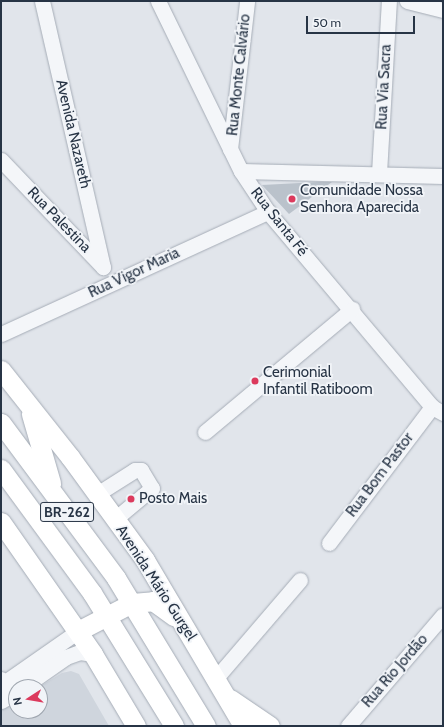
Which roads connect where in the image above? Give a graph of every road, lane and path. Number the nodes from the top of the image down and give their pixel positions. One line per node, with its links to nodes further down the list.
1 (42, 1): 13 (street, Avenida Nazareth)
2 (158, 1): 7 (street, Rua Santa Fé)
3 (247, 1): 7 (street, Rua Monte Calvário)
4 (389, 1): 10 (street, Rua Via Sacra)
5 (407, 1): 6 (street)
6 (443, 10)
7 (230, 149): 9 (street, Rua Santa Fé)
8 (1, 160): 13 (street, Rua Palestina)
9 (241, 171): 10 (street); 12 (street, Rua Santa Fé)
10 (379, 173): 11 (street)
11 (443, 176)
12 (268, 212): 14 (street, Rua Vigor Maria); 15 (street, Rua Santa Fé)
13 (103, 267): 14 (street, Rua Palestina)
14 (115, 282): 16 (street, Rua Vigor Maria)
15 (352, 309): 19 (street, Rua Santa Fé); 21 (street)
16 (1, 334)
17 (1, 370): 18 (main road, Avenida Mário Gurgel / BR-262)
18 (29, 406): 23 (main road); 24 (main road, Avenida Mário Gurgel / BR-262)
19 (438, 410): 27 (street, Rua Bom Pastor)
20 (1, 423): 23 (main road, Avenida Mário Gurgel / BR-262)
21 (205, 432)
22 (1, 469): 30 (main road, BR-262)
23 (54, 494): 29 (main road, Avenida Mário Gurgel / BR-262)
24 (97, 494): 25 (main road, Avenida Mário Gurgel / BR-262); 25 (street)
25 (115, 519): 33 (main road, Avenida Mário Gurgel / BR-262)
26 (1, 522): 32 (main road)
27 (329, 543)
28 (300, 580): 35 (street)
29 (132, 603): 30 (main road); 33 (main road); 43 (main road, Avenida Mário Gurgel / BR-262)
30 (106, 615): 32 (main road); 42 (main road, BR-262)
31 (443, 615): 46 (street, Rua Rio Jordão)
32 (78, 631): 34 (main road); 36 (street)
33 (193, 641): 35 (main road, Avenida Mário Gurgel / BR-262)
34 (93, 654): 37 (street); 41 (main road)
35 (216, 678): 39 (main road, Avenida Mário Gurgel / BR-262)
36 (20, 679)
37 (25, 679)
38 (8, 690): 40 (street)
39 (228, 697): 44 (main road, Avenida Mário Gurgel / BR-262); 45 (main road)
40 (1, 701)
41 (136, 726)
42 (174, 726)
43 (206, 726)
44 (243, 726)
45 (270, 726)
46 (348, 726)

